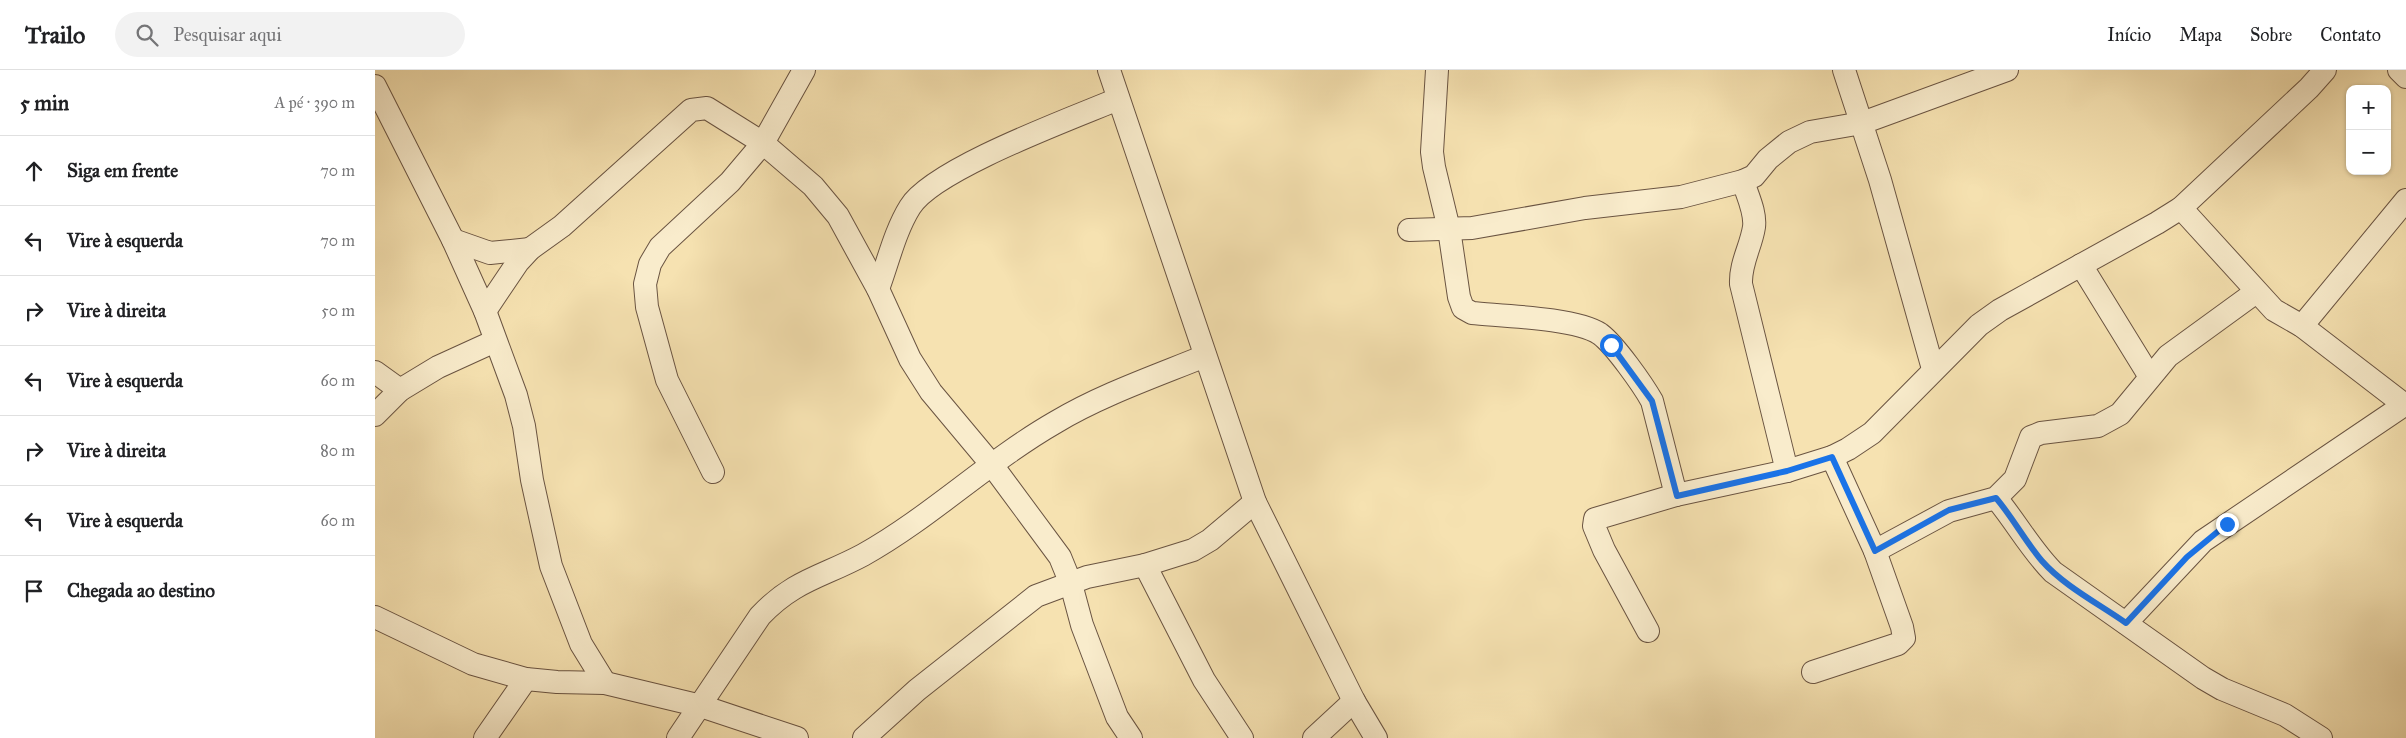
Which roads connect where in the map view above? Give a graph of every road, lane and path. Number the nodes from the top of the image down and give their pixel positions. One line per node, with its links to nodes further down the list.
1 (804, 70): 12 (street)
2 (1109, 70): 10 (street)
3 (1437, 70): 16 (street)
4 (1844, 70): 11 (street)
5 (2007, 70): 11 (street)
6 (2325, 70): 15 (street)
7 (2399, 70): 8 (street)
8 (2406, 78)
9 (375, 86): 18 (street)
10 (1118, 99): 21 (street); 26 (street)
11 (1863, 123): 13 (street); 27 (street)
12 (763, 143): 19 (street); 21 (street); 36 (street)
13 (1743, 181): 16 (street); 35 (street)
14 (2406, 200): 24 (street)
15 (2181, 208): 20 (street); 22 (street)
16 (1449, 229): 17 (street); 37 (street)
17 (1409, 230)
18 (453, 240): 19 (street); 23 (street)
19 (530, 249): 23 (street)
20 (2081, 265): 27 (street); 29 (street)
21 (878, 289): 34 (street)
22 (2256, 292): 24 (street); 29 (street)
23 (485, 311): 25 (street)
24 (2302, 326): 31 (street)
25 (495, 341): 30 (street); 48 (street)
26 (1205, 356): 34 (street); 39 (street)
27 (1933, 369): 33 (street)
28 (375, 372): 30 (street)
29 (2150, 377): 38 (street)
30 (400, 390): 32 (street)
31 (2405, 405): 44 (street)
32 (375, 415)
33 (1832, 457): 35 (street); 40 (street)
34 (992, 465): 42 (street); 50 (street)
35 (1787, 471): 37 (street)
36 (713, 472)
37 (1677, 496): 45 (street)
38 (1996, 498): 40 (street); 44 (street)
39 (1255, 502): 41 (street); 49 (street)
40 (1875, 551): 46 (street)
41 (1145, 566): 42 (street); 56 (street)
42 (1071, 584): 54 (street); 55 (street)
43 (375, 617): 47 (street)
44 (2126, 623): 59 (street)
45 (1648, 631)
46 (1813, 672)
47 (526, 679): 48 (street); 51 (street)
48 (605, 683): 50 (street)
49 (1354, 701): 57 (street); 58 (street)
50 (701, 706): 52 (street); 53 (street)
51 (485, 738)
52 (678, 738)
53 (797, 738)
54 (865, 738)
55 (1131, 738)
56 (1242, 738)
57 (1314, 738)
58 (1376, 738)
59 (2321, 738)

